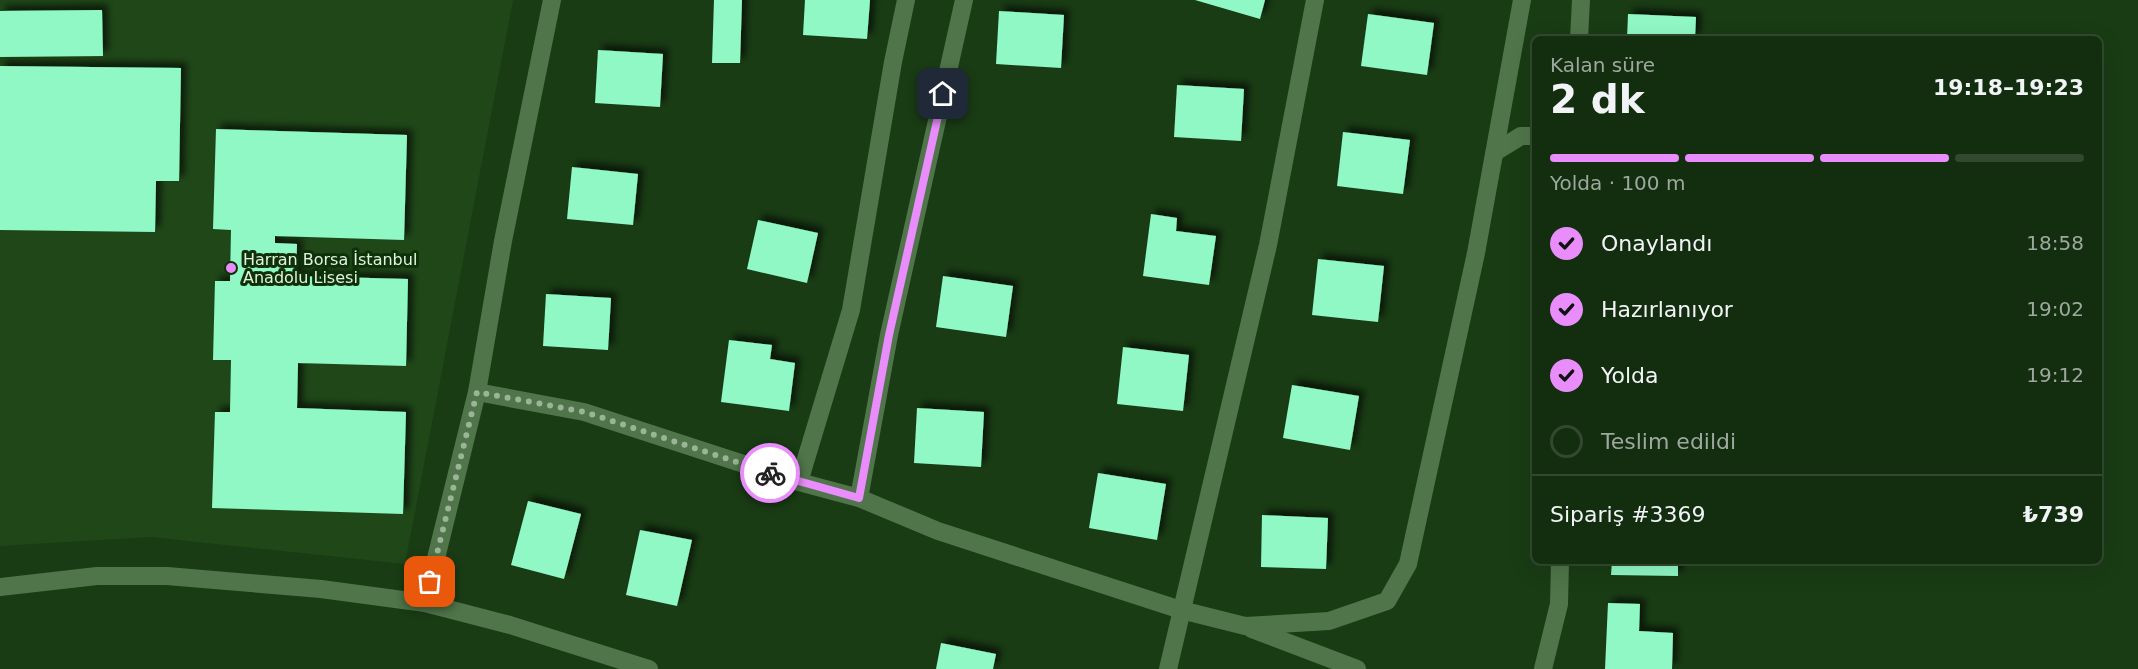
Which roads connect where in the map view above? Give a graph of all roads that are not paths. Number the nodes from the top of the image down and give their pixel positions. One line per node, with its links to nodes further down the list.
1 (552, 0): 10 (street)
2 (906, 0): 11 (street)
3 (964, 0): 12 (street)
4 (1315, 0): 16 (street)
5 (1522, 0): 9 (street)
6 (1581, 0): 7 (street)
7 (1579, 36)
8 (1532, 136): 9 (street)
9 (1495, 152): 17 (street)
10 (477, 392): 11 (street); 15 (street)
11 (800, 482): 12 (street)
12 (859, 498): 16 (street)
13 (1560, 564): 21 (street)
14 (0, 587): 15 (street)
15 (425, 603): 18 (street)
16 (1181, 610): 17 (street); 19 (street)
17 (1245, 626): 20 (street)
18 (649, 669)
19 (1168, 669)
20 (1357, 669)
21 (1543, 669)

